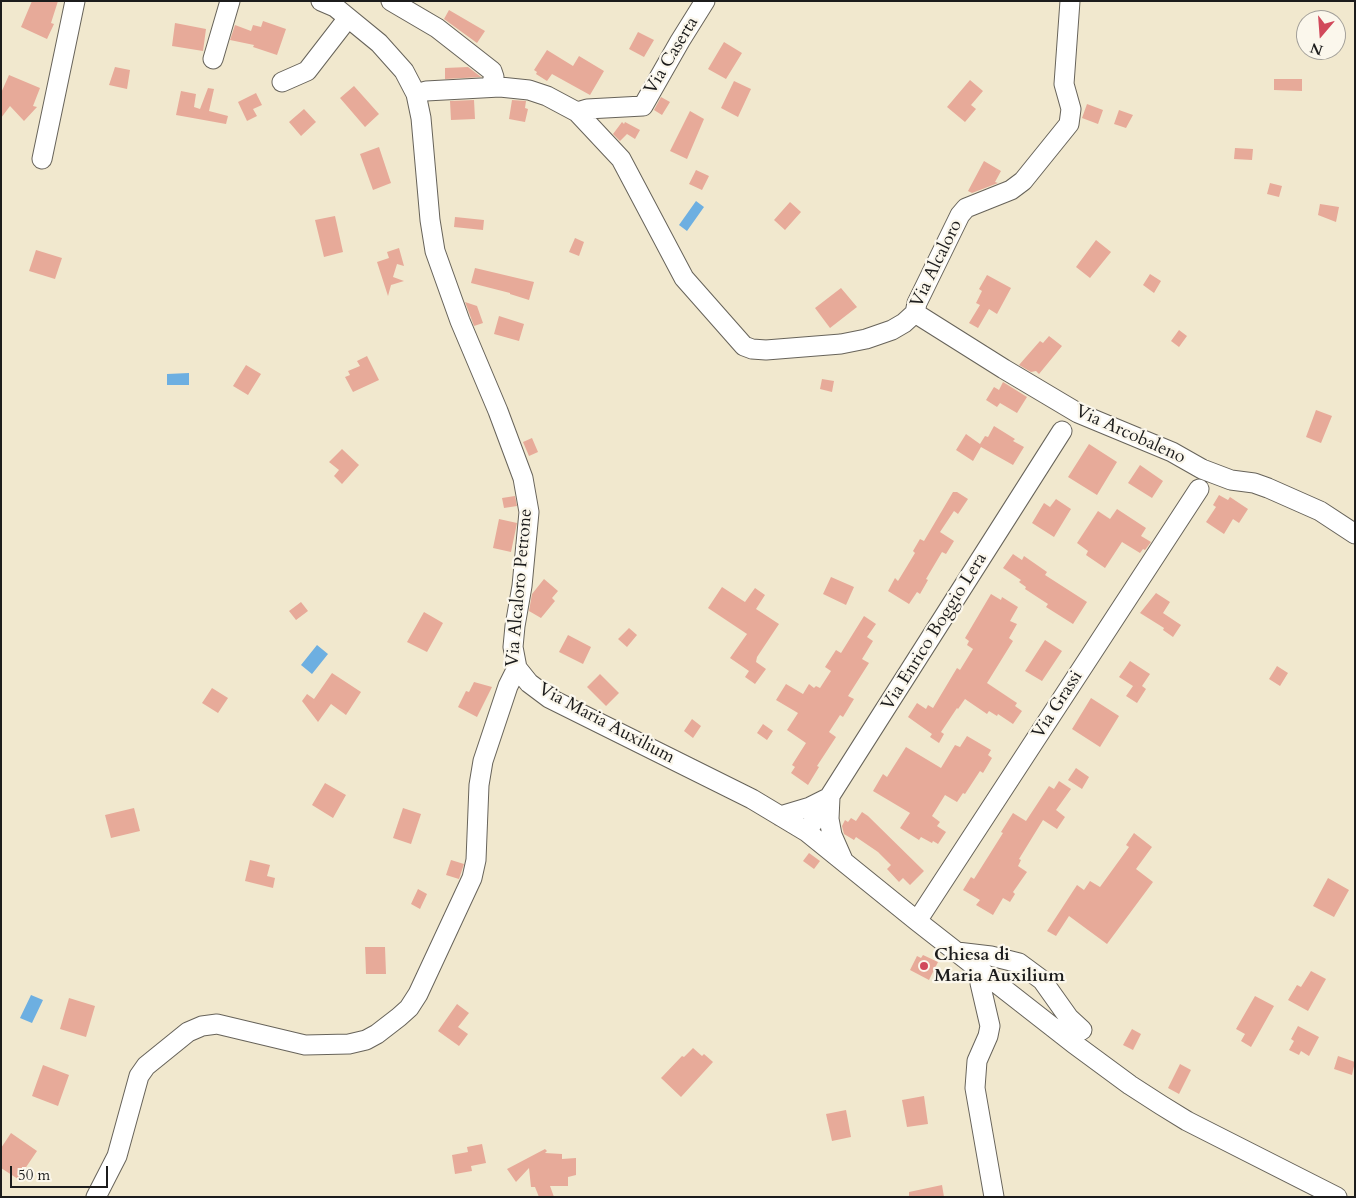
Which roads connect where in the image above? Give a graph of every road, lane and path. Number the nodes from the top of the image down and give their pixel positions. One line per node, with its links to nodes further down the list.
1 (75, 1): 13 (street)
2 (230, 1): 8 (street)
3 (321, 1): 7 (street, Via Alcaloro Petrone)
4 (391, 1): 10 (street)
5 (705, 1): 12 (street, Via Caserta)
6 (1070, 1): 14 (street, Via Alcaloro)
7 (348, 18): 9 (street); 11 (street, Via Alcaloro Petrone)
8 (213, 59)
9 (282, 82)
10 (490, 87): 11 (street); 12 (street)
11 (416, 94): 18 (street, Via Alcaloro Petrone)
12 (577, 112): 14 (street, Via Alcaloro)
13 (42, 159)
14 (915, 313): 17 (street, Via Arcobaleno)
15 (1062, 431): 19 (street, Via Enrico Boggio Lera)
16 (1199, 489): 23 (street, Via Grassi)
17 (1355, 534)
18 (517, 668): 20 (street, Via Maria Auxilium); 30 (street, Via Alcaloro Petrone)
19 (830, 797): 20 (street); 21 (street, Via Enrico Boggio Lera); 22 (street)
20 (780, 816): 21 (street, Via Maria Auxilium)
21 (807, 832): 22 (street, Via Maria Auxilium)
22 (843, 861): 24 (street, Via Maria Auxilium)
23 (936, 891): 24 (street); 25 (street, Via Grassi); 26 (street)
24 (887, 897): 25 (street, Via Maria Auxilium)
25 (917, 921): 26 (street, Via Maria Auxilium)
26 (950, 947): 27 (street, Via Maria Auxilium); 28 (street)
27 (981, 972): 28 (street, Via Maria Auxilium); 31 (street)
28 (1078, 1037): 29 (street)
29 (1333, 1196)
30 (96, 1197)
31 (994, 1197)

